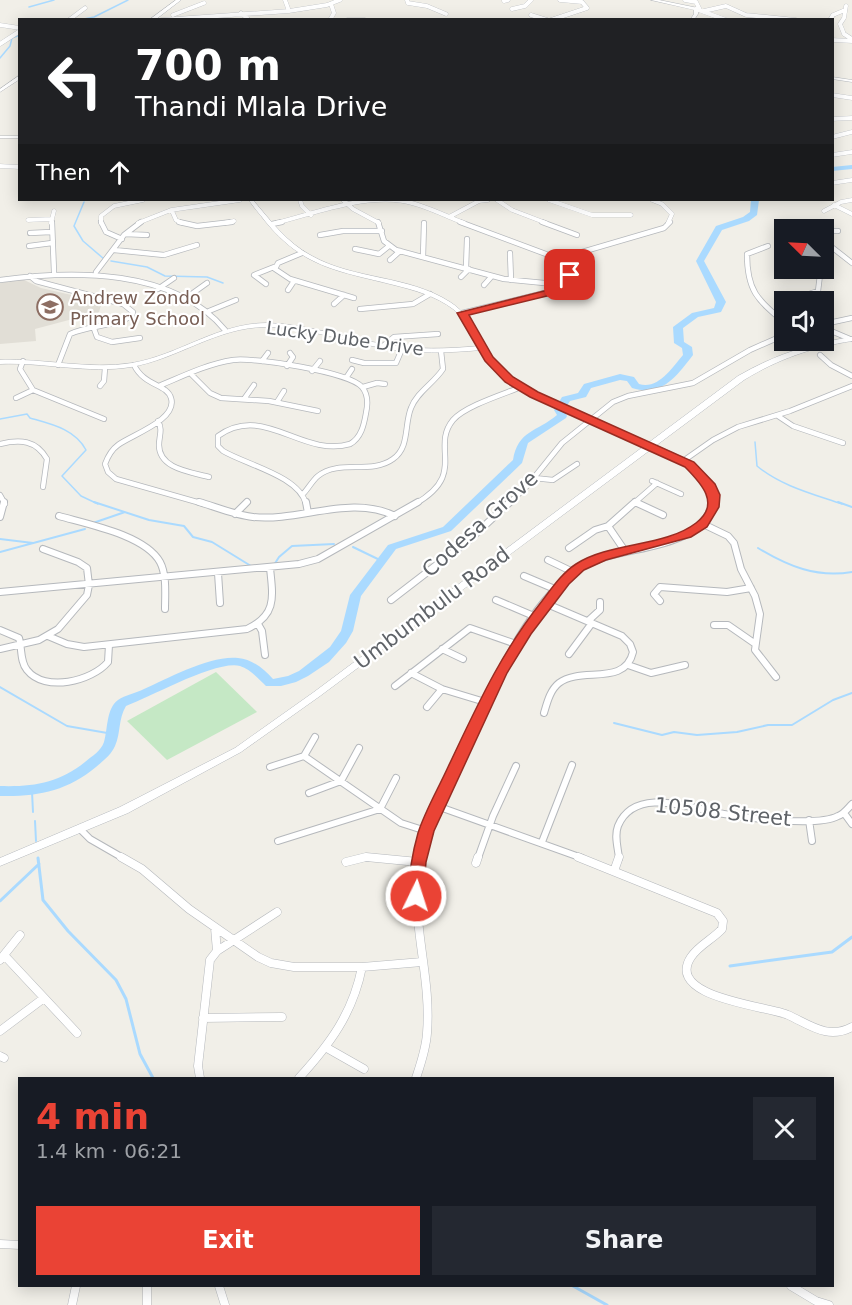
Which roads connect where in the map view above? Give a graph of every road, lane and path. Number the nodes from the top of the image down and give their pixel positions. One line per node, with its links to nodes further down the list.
1 (179, 0): 19 (street)
2 (285, 0): 14 (street)
3 (339, 0): 10 (street)
4 (407, 0): 16 (street)
5 (531, 0): 12 (street)
6 (560, 0): 24 (street)
7 (652, 0): 13 (street)
8 (685, 0): 13 (street)
9 (204, 3): 20 (street)
10 (331, 4): 14 (street); 22 (street)
11 (85, 8): 18 (street)
12 (512, 9)
13 (700, 10): 25 (street); 26 (street); 27 (street)
14 (289, 11): 15 (street)
15 (241, 13): 20 (street); 21 (street)
16 (446, 14)
17 (531, 15): 23 (street)
18 (72, 18)
19 (154, 18)
20 (167, 18)
21 (247, 18)
22 (331, 18)
23 (542, 18)
24 (555, 18)
25 (693, 18)
26 (721, 18)
27 (778, 18)
28 (832, 18): 31 (street)
29 (834, 22): 31 (street)
30 (0, 25): 32 (street)
31 (841, 25): 35 (street)
32 (18, 30)
33 (18, 31): 36 (street)
34 (834, 40): 35 (street)
35 (852, 40)
36 (0, 44)
37 (18, 78): 40 (street)
38 (834, 78): 39 (street)
39 (852, 81)
40 (0, 92)
41 (834, 95): 42 (street)
42 (852, 98)
43 (852, 118): 44 (street)
44 (834, 119)
45 (852, 132): 47 (street)
46 (0, 136): 48 (street)
47 (834, 136)
48 (18, 137)
49 (852, 152): 50 (street)
50 (834, 155)
51 (0, 166): 52 (street)
52 (18, 167)
53 (852, 180): 54 (street)
54 (834, 183)
55 (852, 200): 69 (street)
56 (138, 201): 92 (street)
57 (210, 201): 68 (street)
58 (233, 201): 68 (street)
59 (252, 201): 82 (street)
60 (300, 201): 75 (street)
61 (344, 201): 70 (street)
62 (372, 201): 70 (street)
63 (400, 201): 77 (street)
64 (476, 201): 77 (street)
65 (498, 201): 91 (street)
66 (552, 201): 76 (street)
67 (654, 201): 106 (street)
68 (213, 204): 73 (street)
69 (834, 205): 72 (street); 74 (street)
70 (348, 206): 75 (street); 84 (street)
71 (54, 211): 78 (street)
72 (824, 211)
73 (172, 212): 80 (street); 88 (street)
74 (852, 214)
75 (310, 215): 82 (street)
76 (631, 215)
77 (449, 217): 106 (street)
78 (51, 219): 79 (street); 83 (street)
79 (28, 220)
80 (234, 221)
81 (424, 223): 105 (street)
82 (272, 224): 103 (street)
83 (51, 231): 87 (street); 94 (street)
84 (382, 231): 90 (street); 97 (street)
85 (834, 231): 86 (street)
86 (838, 231)
87 (30, 233)
88 (126, 234): 89 (street); 92 (street)
89 (147, 235)
90 (320, 235)
91 (577, 235)
92 (122, 239): 101 (street)
93 (467, 239): 110 (street)
94 (52, 243): 96 (street); 111 (street)
95 (197, 245): 101 (street)
96 (29, 246)
97 (389, 246): 99 (street); 102 (street)
98 (768, 246): 135 (street)
99 (355, 249)
100 (834, 249): 108 (street)
101 (114, 250): 112 (street)
102 (400, 251): 105 (street); 107 (street)
103 (302, 253): 109 (street); 126 (street)
104 (510, 253): 118 (street)
105 (423, 257): 110 (street)
106 (558, 259): 123 (street)
107 (390, 260)
108 (852, 263)
109 (274, 267): 119 (street); 121 (street)
110 (467, 269): 114 (street); 115 (street)
111 (54, 272): 112 (street); 113 (street)
112 (96, 272): 124 (street)
113 (30, 276): 117 (street); 138 (street)
114 (492, 276): 118 (street); 122 (street)
115 (461, 277)
116 (174, 278): 124 (street)
117 (0, 280)
118 (511, 280): 123 (street)
119 (294, 281): 125 (street); 127 (street)
120 (207, 283): 128 (street)
121 (266, 284)
122 (484, 285)
123 (560, 288): 134 (street)
124 (158, 289): 128 (street)
125 (288, 290)
126 (430, 294): 132 (street); 134 (street)
127 (344, 295): 129 (street); 131 (street)
128 (186, 298): 133 (street)
129 (354, 298)
130 (236, 300): 133 (street)
131 (334, 303)
132 (360, 309)
133 (209, 311): 139 (street)
134 (462, 313): 146 (street)
135 (774, 313)
136 (852, 318): 137 (street)
137 (834, 322)
138 (93, 326): 142 (street); 157 (street)
139 (225, 330): 145 (street, Lucky Dube Drive); 158 (street, Lucky Dube Drive)
140 (834, 332): 144 (street)
141 (438, 334): 145 (street)
142 (140, 338)
143 (774, 339): 181 (street, Codesa Grove)
144 (851, 339): 185 (main road, Umbumbulu Road)
145 (382, 346): 147 (street, Lucky Dube Drive)
146 (482, 348): 148 (street, Lucky Dube Drive); 172 (street)
147 (402, 349): 148 (street, Lucky Dube Drive); 152 (street)
148 (441, 351): 191 (street)
149 (268, 352): 154 (street)
150 (290, 353): 159 (street)
151 (820, 355): 164 (street)
152 (352, 360)
153 (23, 361): 156 (street, Lucky Dube Drive); 157 (street, Lucky Dube Drive); 173 (street)
154 (262, 361): 159 (street); 163 (street)
155 (320, 361): 162 (street)
156 (0, 362)
157 (58, 365): 160 (street, Lucky Dube Drive)
158 (134, 365): 160 (street, Lucky Dube Drive); 169 (street)
159 (287, 366): 162 (street)
160 (105, 368): 168 (street)
161 (352, 369): 165 (street)
162 (312, 371): 165 (street)
163 (190, 374): 169 (street); 176 (street)
164 (852, 376)
165 (346, 378): 171 (street)
166 (385, 384): 171 (street)
167 (254, 385): 176 (street)
168 (100, 386)
169 (159, 386): 182 (street)
170 (852, 386): 179 (street)
171 (363, 387): 191 (street)
172 (521, 387): 181 (street); 200 (street)
173 (33, 390): 175 (street); 180 (street)
174 (284, 391): 177 (street)
175 (16, 398)
176 (244, 399): 177 (street)
177 (277, 402): 178 (street)
178 (318, 411)
179 (778, 416): 183 (street); 186 (street)
180 (104, 419)
181 (591, 420): 185 (street); 189 (street, Codesa Grove)
182 (158, 421): 188 (street); 197 (street)
183 (843, 443)
184 (0, 444): 190 (street)
185 (649, 445): 186 (street); 264 (main road, Umbumbulu Road)
186 (683, 461): 202 (street)
187 (577, 464): 189 (street)
188 (209, 477)
189 (534, 478): 217 (street, Codesa Grove)
190 (43, 487)
191 (303, 494): 196 (street)
192 (681, 494): 195 (street)
193 (0, 495): 201 (street)
194 (247, 502): 197 (street)
195 (635, 502): 198 (street); 203 (street)
196 (308, 513): 197 (street); 200 (street)
197 (235, 514)
198 (663, 515)
199 (59, 516): 212 (street)
200 (395, 516): 208 (street)
201 (0, 517)
202 (703, 524): 206 (street); 214 (street)
203 (608, 526): 204 (street); 206 (street)
204 (569, 548)
205 (43, 549): 213 (street)
206 (625, 551): 209 (street)
207 (548, 560): 209 (street)
208 (270, 568): 210 (street); 226 (street)
209 (573, 572): 215 (street)
210 (218, 573): 212 (street); 221 (street)
211 (524, 576): 215 (street)
212 (164, 578): 213 (street); 223 (street)
213 (89, 585): 216 (street); 229 (street)
214 (751, 588): 219 (street); 230 (street)
215 (557, 590): 222 (street)
216 (0, 592)
217 (391, 600)
218 (496, 600): 224 (street)
219 (660, 601)
220 (600, 602): 225 (street)
221 (220, 603)
222 (547, 604): 224 (street); 225 (street)
223 (165, 609)
224 (536, 617): 232 (street)
225 (590, 622): 236 (street); 239 (street)
226 (258, 624): 233 (street); 237 (street)
227 (714, 625): 230 (street)
228 (0, 630): 231 (street)
229 (48, 636): 231 (street); 233 (street)
230 (754, 643): 242 (street)
231 (21, 644): 233 (street); 234 (street)
232 (516, 644): 235 (street); 245 (street)
233 (109, 645)
234 (0, 648)
235 (442, 649): 238 (street); 241 (street)
236 (569, 654)
237 (265, 655)
238 (463, 659)
239 (628, 664): 240 (street); 247 (street)
240 (685, 665)
241 (411, 673): 243 (street); 244 (street)
242 (776, 677)
243 (395, 686)
244 (442, 689): 245 (street); 246 (street)
245 (485, 702): 258 (street)
246 (427, 706)
247 (544, 713)
248 (315, 737): 250 (street)
249 (359, 748): 255 (street)
250 (304, 756): 253 (street); 255 (street)
251 (572, 765): 268 (street)
252 (516, 766): 262 (street)
253 (270, 767)
254 (396, 778): 259 (street)
255 (341, 781): 256 (street); 259 (street)
256 (309, 793)
257 (852, 804): 260 (street)
258 (437, 806): 262 (street); 265 (street)
259 (380, 809): 265 (street); 267 (street)
260 (844, 813): 261 (street, 10508 Street); 263 (street)
261 (809, 820): 266 (street); 273 (street, 10508 Street)
262 (490, 824): 268 (street); 272 (street)
263 (852, 824)
264 (81, 830): 269 (main road, Umbumbulu Road); 275 (street)
265 (426, 831): 271 (street)
266 (812, 841)
267 (278, 842)
268 (542, 842): 273 (street)
269 (0, 862)
270 (346, 862): 271 (street)
271 (418, 862): 280 (street)
272 (476, 863)
273 (614, 871): 285 (street)
274 (277, 912): 277 (street)
275 (215, 928): 277 (street); 278 (street)
276 (20, 934): 279 (street)
277 (236, 940): 278 (street); 281 (street)
278 (217, 951): 284 (street)
279 (2, 958): 282 (street)
280 (422, 962): 281 (street); 292 (street)
281 (362, 967): 288 (street)
282 (44, 998): 286 (street); 287 (street)
283 (282, 1017): 284 (street)
284 (203, 1018): 290 (street)
285 (852, 1027)
286 (0, 1031)
287 (77, 1033)
288 (327, 1048): 289 (street); 291 (street)
289 (364, 1069)
290 (200, 1077)
291 (300, 1077)
292 (416, 1077)
293 (0, 1245): 294 (street)
294 (18, 1245)
295 (76, 1287): 299 (street)
296 (147, 1287): 300 (street)
297 (219, 1287): 301 (street)
298 (793, 1287): 302 (street)
299 (72, 1305)
300 (147, 1305)
301 (225, 1305)
302 (829, 1305)

